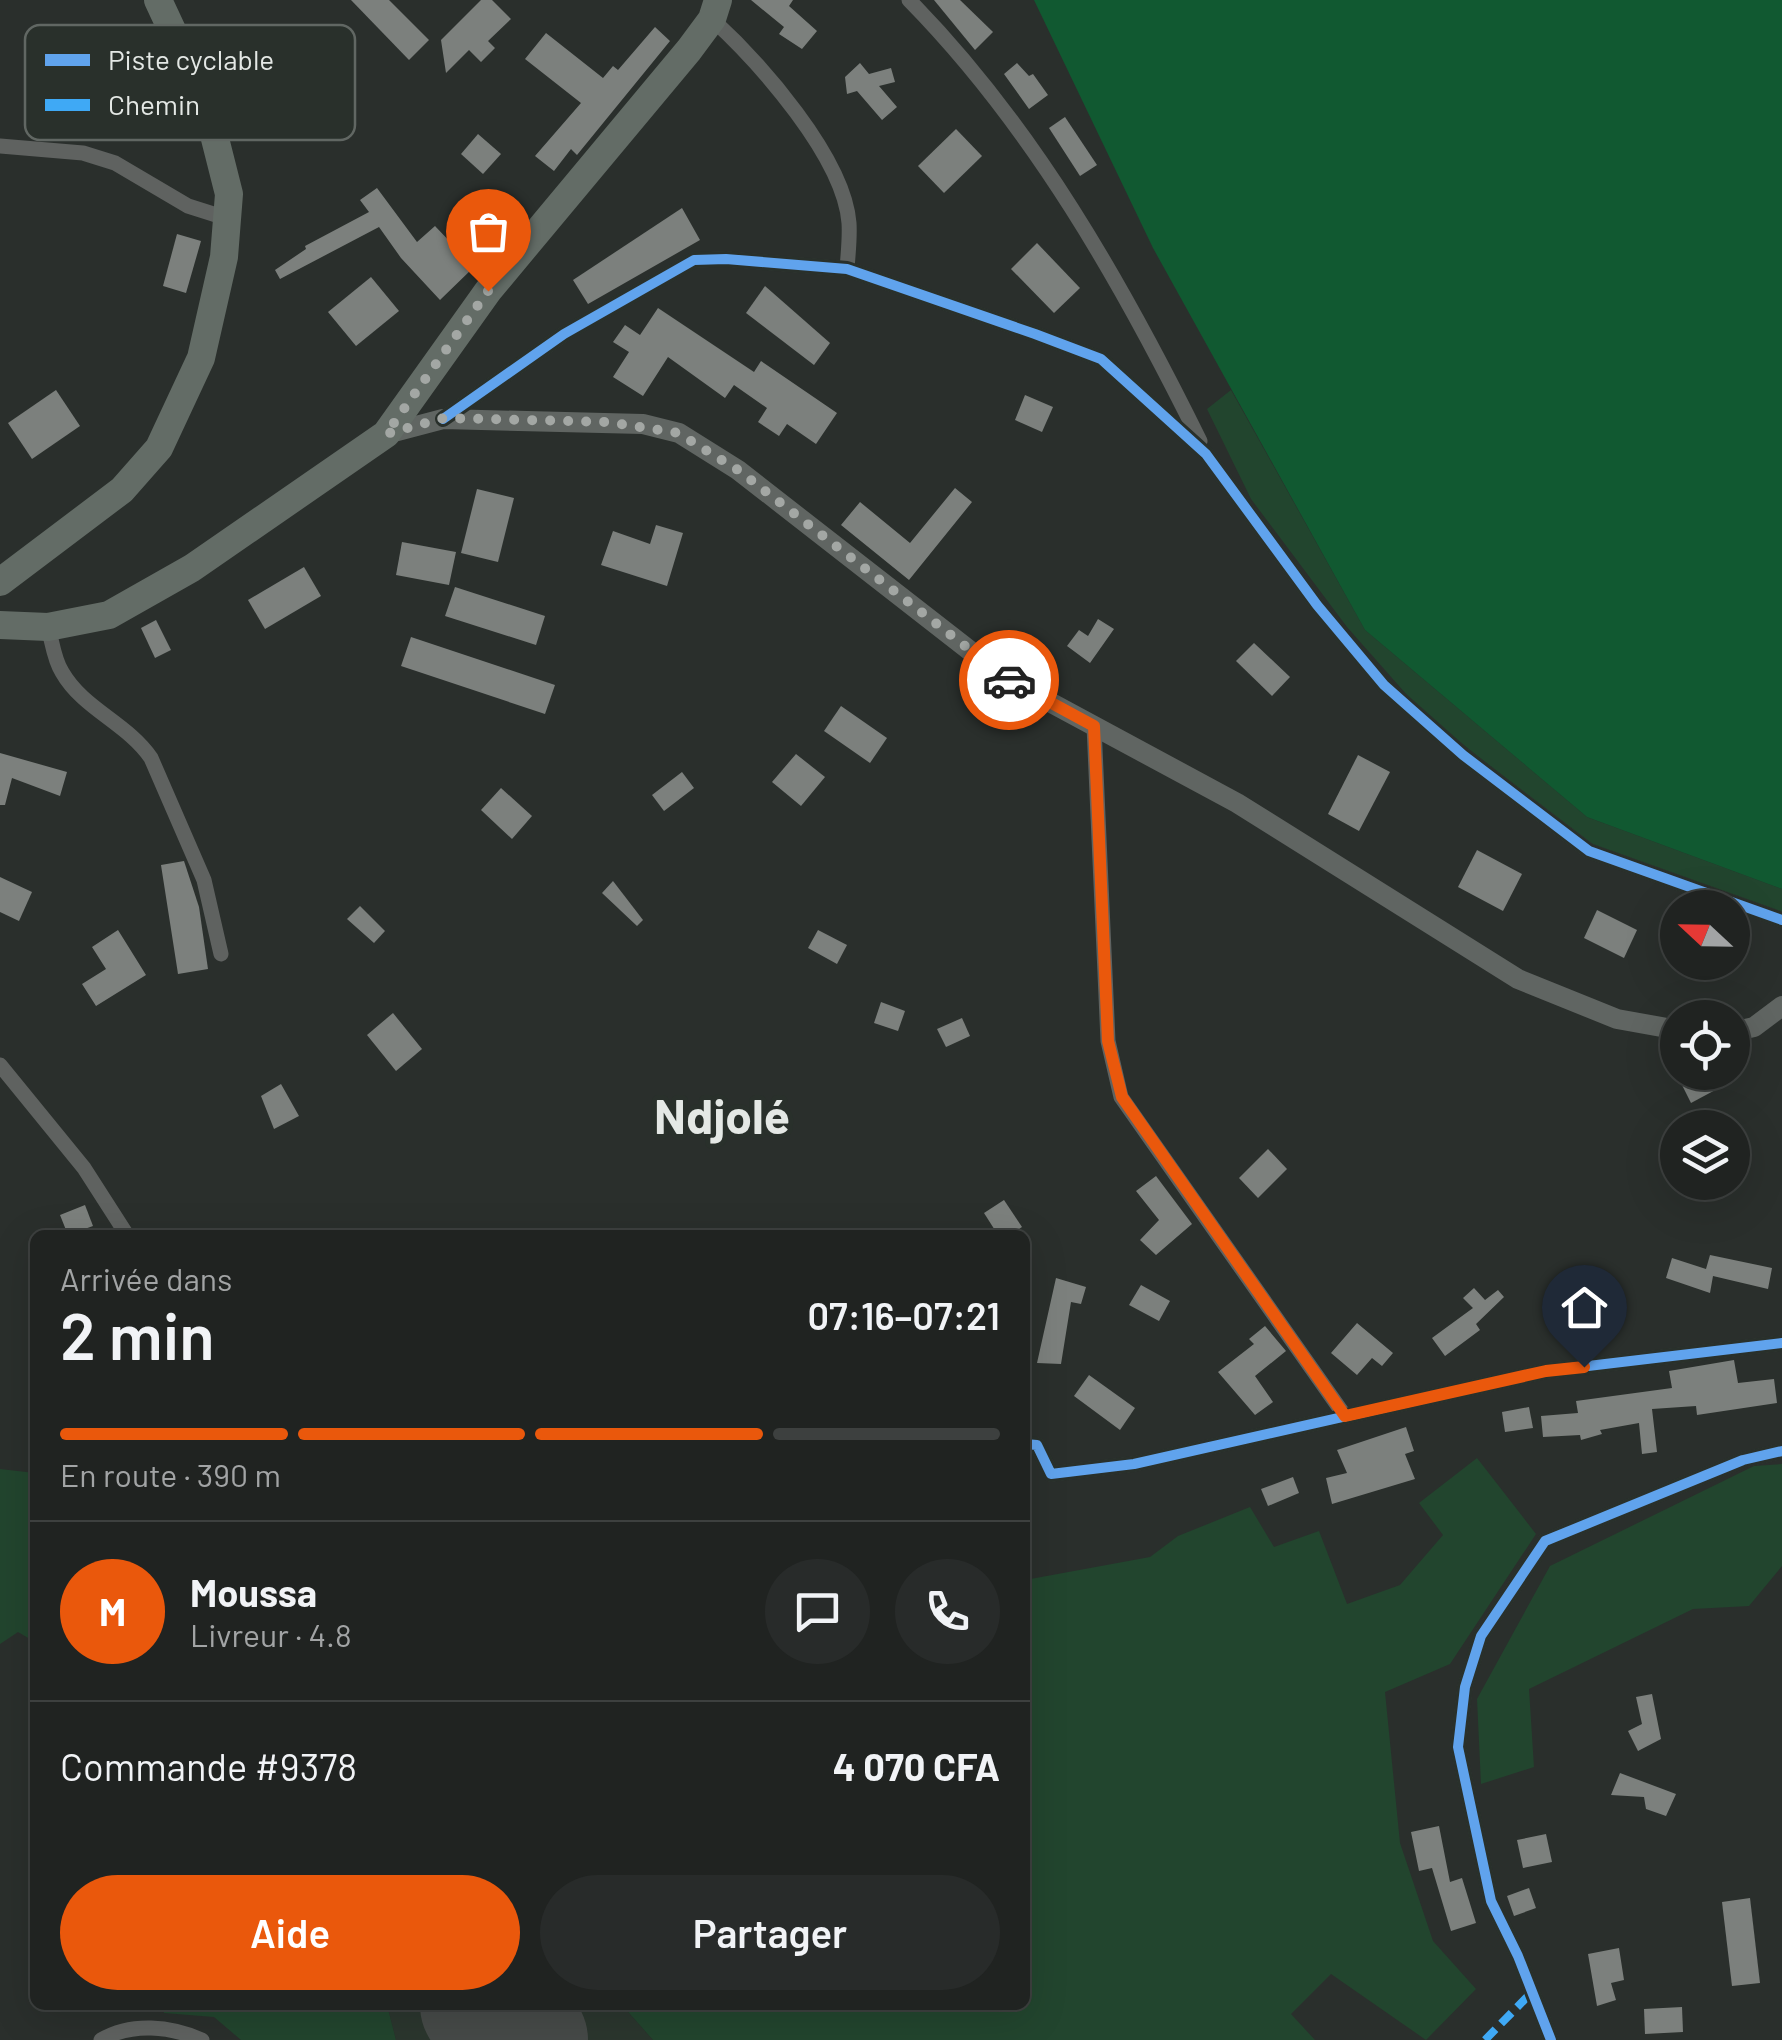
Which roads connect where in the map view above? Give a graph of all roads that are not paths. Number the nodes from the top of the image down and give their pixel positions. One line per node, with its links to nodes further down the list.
1 (909, 0): 9 (street)
2 (715, 10): 6 (street); 8 (highway)
3 (217, 140): 5 (highway)
4 (0, 146): 5 (street)
5 (230, 218): 10 (highway)
6 (847, 270): 7 (street); 9 (street)
7 (444, 418): 8 (street); 13 (street)
8 (386, 434): 12 (highway)
9 (1206, 454): 14 (street)
10 (0, 582)
11 (0, 625): 12 (highway)
12 (48, 627): 15 (street)
13 (1094, 726): 17 (street); 22 (street)
14 (1782, 920)
15 (221, 954)
16 (1782, 1006): 18 (street)
17 (1660, 1027)
18 (1750, 1028)
19 (0, 1065): 20 (street)
20 (124, 1230)
21 (1782, 1343): 22 (street)
22 (1345, 1416): 23 (street)
23 (1030, 1444)
24 (1782, 1451): 27 (street)
25 (102, 2040): 26 (street)
26 (202, 2040)
27 (1551, 2040)

